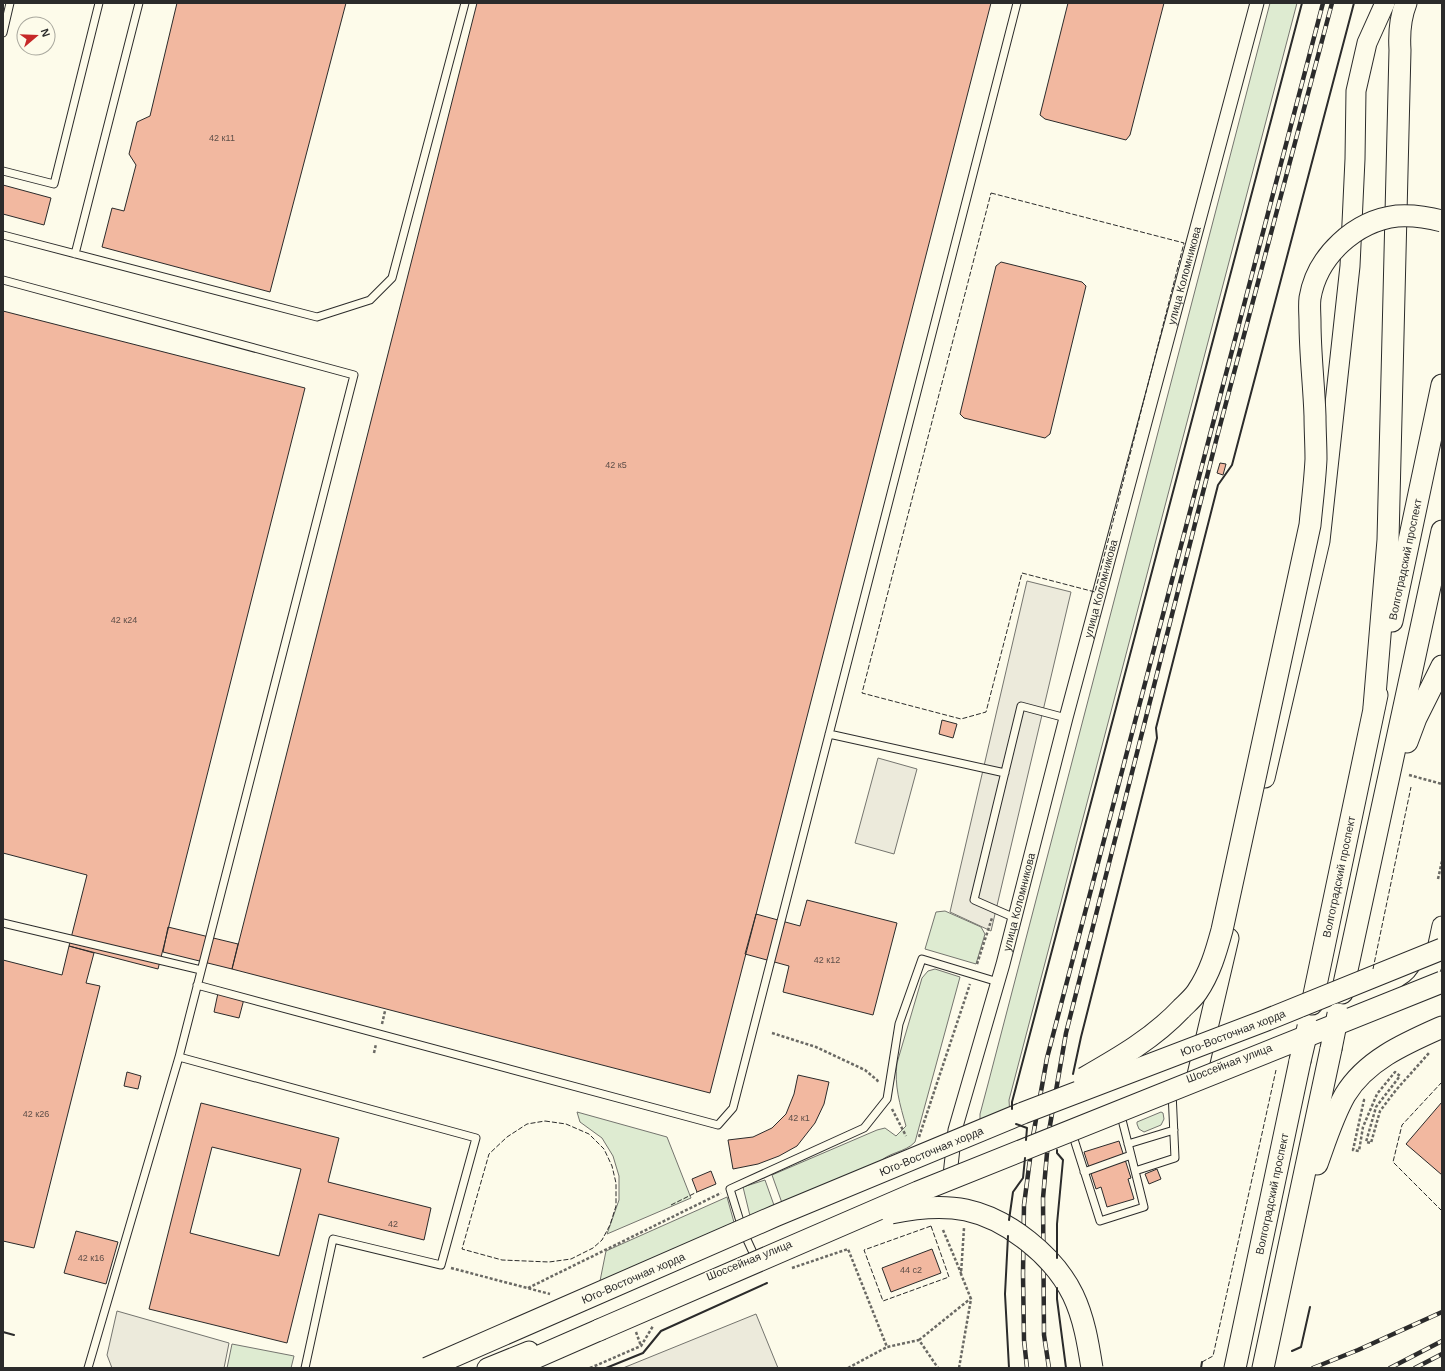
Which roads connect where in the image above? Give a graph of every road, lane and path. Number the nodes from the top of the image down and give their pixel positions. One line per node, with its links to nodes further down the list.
1 (10, 3): 9 (lane)
2 (99, 3): 10 (lane)
3 (139, 3): 13 (lane)
4 (465, 3): 13 (lane)
5 (1017, 3): 20 (lane)
6 (1257, 3): 19 (street, улица Коломникова)
7 (1384, 3): 41 (main road)
8 (1406, 3): 18 (main road)
9 (3, 33)
10 (3, 171)
11 (1442, 221): 46 (main road, bridge)
12 (3, 235): 13 (lane)
13 (75, 254)
14 (3, 280): 32 (lane)
15 (1442, 385): 18 (main road, Волгоградский проспект)
16 (1442, 530): 24 (main road)
17 (1442, 666): 24 (main road)
18 (1374, 707): 81 (main road, Волгоградский проспект, bridge)
19 (1066, 718): 21 (lane); 28 (street, улица Коломникова)
20 (829, 734): 21 (lane); 36 (lane)
21 (1005, 773): 27 (lane)
22 (1409, 775): 23 (path)
23 (1442, 784)
24 (1380, 818): 60 (main road, bridge)
25 (1442, 861): 26 (path)
26 (1438, 879)
27 (995, 909): 28 (lane); 33 (path)
28 (1015, 918): 34 (street, улица Коломникова)
29 (3, 923): 32 (lane)
30 (1442, 926): 41 (main road, Шоссейная улица)
31 (1442, 949): 46 (main road, Юго-Восточная хорда, bridge)
32 (201, 970): 36 (lane)
33 (973, 975): 34 (lane); 44 (lane); 50 (path)
34 (998, 982): 56 (street, улица Коломникова)
35 (1442, 982): 59 (main road, bridge)
36 (197, 985): 40 (lane)
37 (1442, 1027): 43 (main road)
38 (772, 1033): 44 (path)
39 (1432, 1050): 43 (path)
40 (179, 1057): 71 (lane); 72 (lane)
41 (1197, 1076): 42 (main road, Шоссейная улица)
42 (1171, 1086): 45 (main road, Шоссейная улица); 48 (lane)
43 (1353, 1097): 60 (main road)
44 (887, 1099): 49 (path); 57 (lane)
45 (1119, 1107): 47 (main road, Шоссейная улица); 51 (lane)
46 (1023, 1113): 73 (main road, Юго-Восточная хорда, bridge)
47 (1064, 1129): 55 (lane)
48 (1174, 1130): 51 (lane); 54 (lane)
49 (906, 1136)
50 (917, 1143)
51 (1128, 1144): 53 (lane)
52 (1010, 1151): 56 (main road, Шоссейная улица)
53 (1131, 1155): 54 (lane); 55 (lane)
54 (1135, 1171): 55 (lane)
55 (1084, 1172)
56 (950, 1175): 62 (main road, Шоссейная улица)
57 (730, 1188): 62 (lane); 65 (path)
58 (964, 1222): 64 (path)
59 (847, 1223): 75 (main road, bridge); 80 (main road, bridge)
60 (1293, 1228): 70 (main road)
61 (943, 1230): 64 (path)
62 (755, 1257): 74 (main road, Шоссейная улица)
63 (789, 1269): 69 (path)
64 (961, 1274): 66 (path)
65 (528, 1288)
66 (971, 1299): 68 (path); 79 (path)
67 (660, 1323): 76 (path)
68 (919, 1340): 69 (path); 78 (path)
69 (887, 1347): 77 (path)
70 (1264, 1365)
71 (88, 1368)
72 (305, 1368)
73 (426, 1368)
74 (486, 1368)
75 (512, 1368)
76 (590, 1368)
77 (848, 1368)
78 (938, 1368)
79 (959, 1368)
80 (1092, 1368)
81 (1235, 1368)

